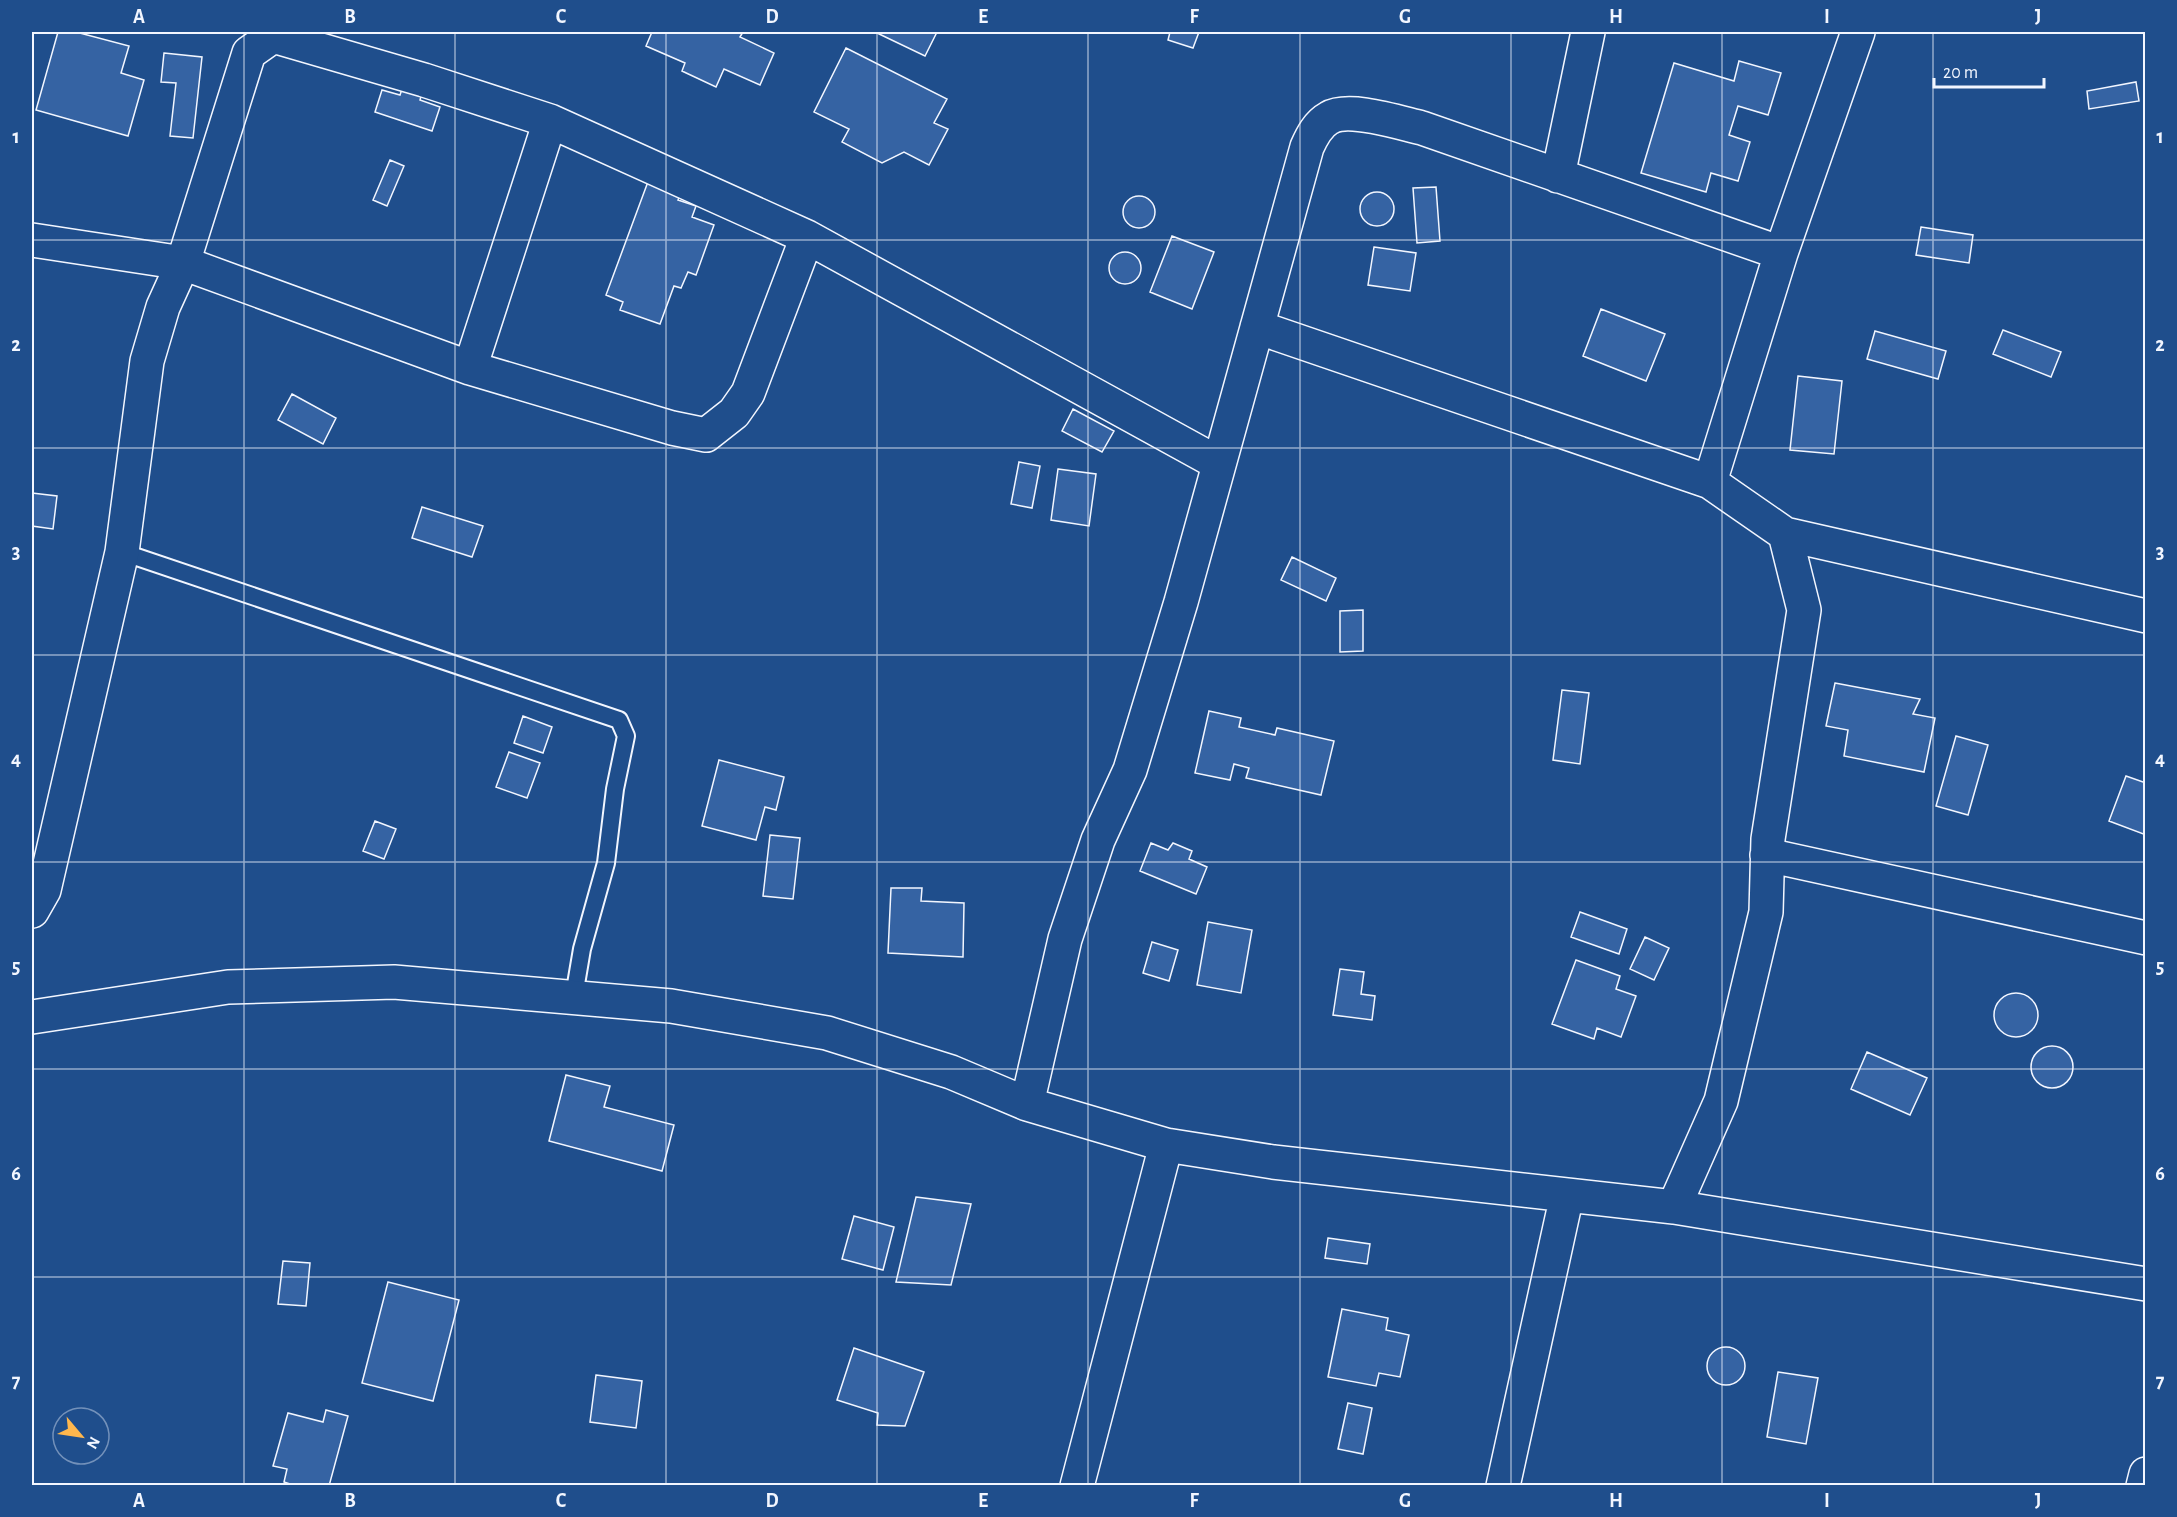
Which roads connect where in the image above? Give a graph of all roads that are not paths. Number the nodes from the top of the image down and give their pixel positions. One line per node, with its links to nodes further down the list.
1 (1587, 32): 5 (street)
2 (1858, 32): 8 (street)
3 (332, 42): 4 (street); 9 (street)
4 (550, 121): 6 (street); 11 (street)
5 (1558, 176): 8 (street); 10 (street)
6 (807, 237): 11 (street); 12 (street)
7 (32, 240): 9 (street)
8 (1781, 253): 13 (street)
9 (183, 263): 11 (street); 15 (street)
10 (1257, 327): 12 (street); 13 (street)
11 (470, 368)
12 (1218, 464): 22 (street)
13 (1710, 482): 14 (street)
14 (1785, 534): 16 (street); 17 (street)
15 (122, 552): 18 (street); 20 (lane)
16 (2145, 616)
17 (1767, 855): 19 (street); 25 (street)
18 (32, 911)
19 (2145, 938)
20 (574, 996): 21 (street); 22 (street)
21 (32, 1017)
22 (1028, 1104): 23 (street)
23 (1166, 1145): 24 (street); 28 (street)
24 (1567, 1195): 25 (street); 29 (street)
25 (1674, 1207): 26 (street)
26 (2145, 1284)
27 (2145, 1474): 30 (street)
28 (1077, 1485)
29 (1503, 1485)
30 (2143, 1485)

